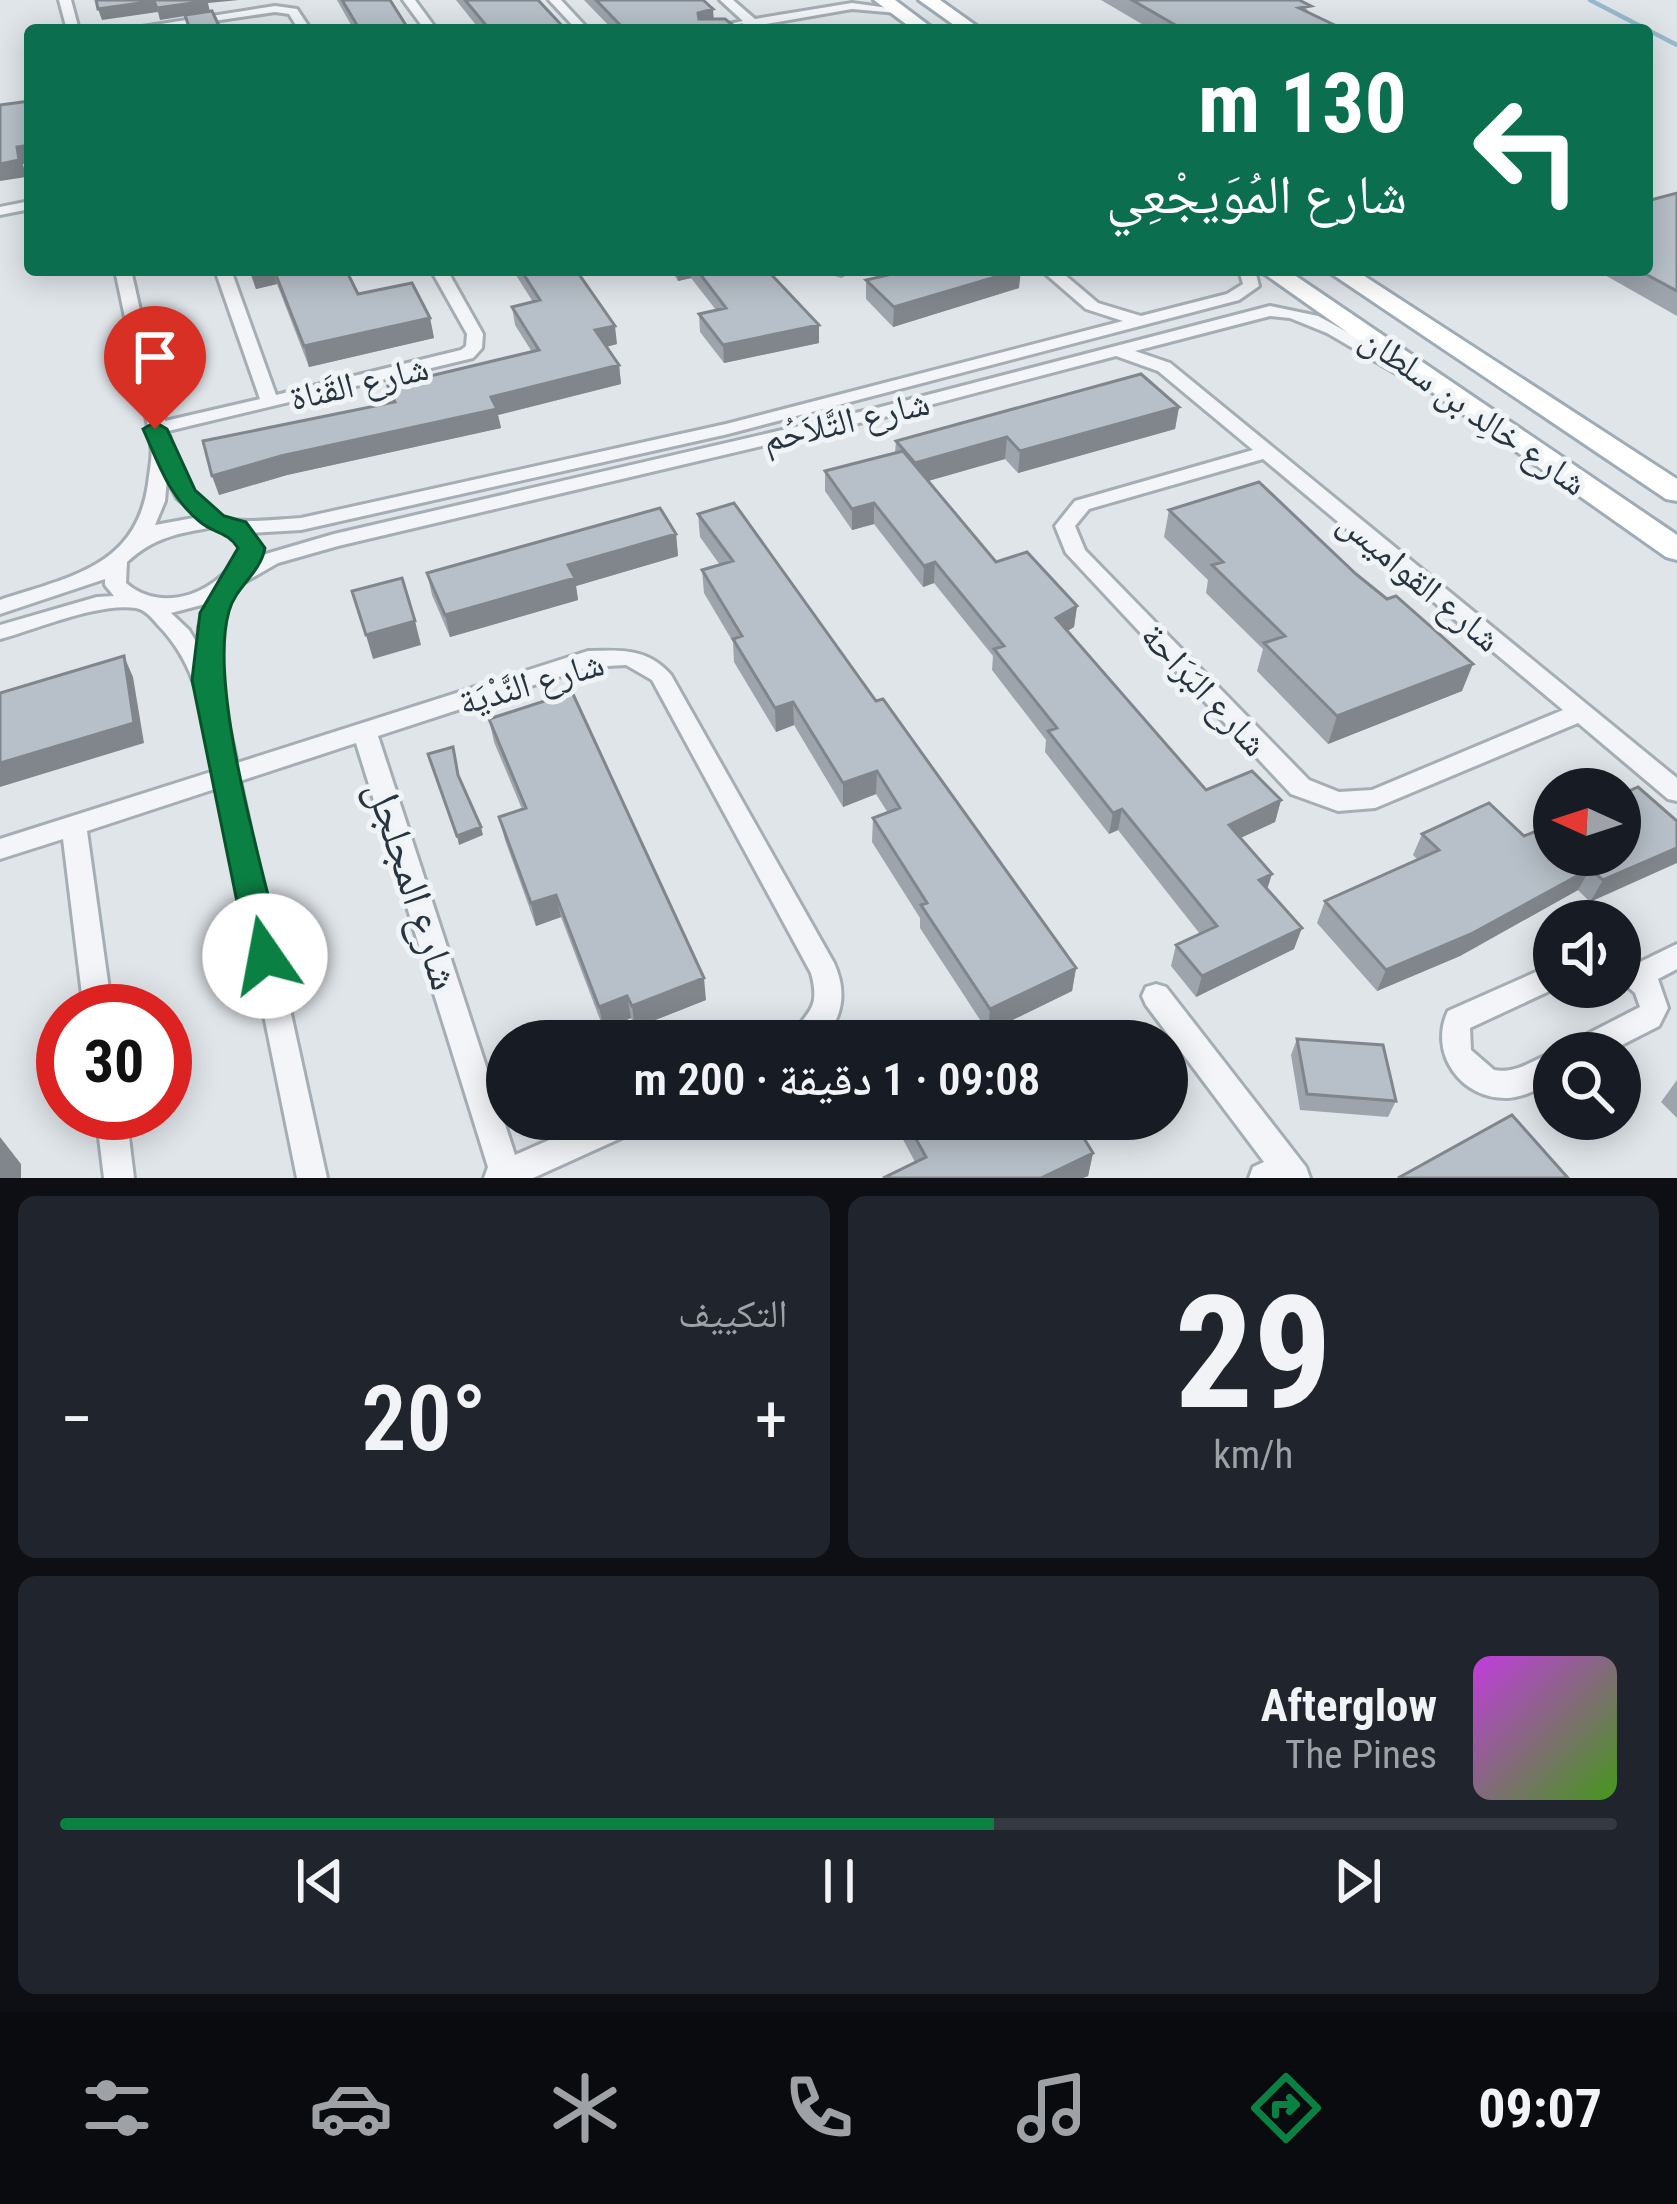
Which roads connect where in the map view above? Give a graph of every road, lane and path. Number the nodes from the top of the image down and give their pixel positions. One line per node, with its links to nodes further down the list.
1 (555, 0): 8 (street)
2 (726, 0): 9 (street)
3 (928, 0): 12 (main road)
4 (858, 3): 5 (street); 10 (street)
5 (890, 5): 11 (main road)
6 (173, 24): 7 (street)
7 (301, 24)
8 (577, 24)
9 (755, 24)
10 (766, 24)
11 (917, 24)
12 (964, 24)
13 (124, 276): 29 (street)
14 (225, 276): 27 (street)
15 (442, 276): 27 (street, شارع القَناة)
16 (1056, 276): 20 (street)
17 (1251, 276): 21 (street, شارع التَّلاَحُم)
18 (1280, 276): 26 (main road, شارع خالِد بن سلطان)
19 (1347, 276): 31 (main road, شارع خالِد بن سلطان)
20 (1092, 306): 21 (street); 22 (street)
21 (1143, 322): 22 (street, شارع التَّلاَحُم)
22 (1098, 334): 32 (street, شارع التَّلاَحُم)
23 (1161, 341): 24 (street, شارع التَّلاَحُم); 25 (street); 26 (street, شارع التَّلاَحُم)
24 (1120, 352): 25 (street, شارع القواميس); 37 (street, شارع التَّلاَحُم)
25 (1164, 367): 30 (street, شارع القواميس)
26 (1441, 386): 28 (main road, شارع خالِد بن سلطان)
27 (271, 403): 29 (street, شارع القَناة)
28 (1481, 415): 33 (main road); 35 (main road, شارع خالِد بن سلطان)
29 (159, 439): 32 (street); 34 (street)
30 (1267, 452): 42 (street, شارع القواميس); 42 (street, شارع البَرَاحة)
31 (1677, 492)
32 (226, 524): 34 (street, شارع التَّلاَحُم); 37 (street)
33 (1677, 528)
34 (139, 541): 36 (street)
35 (1677, 550)
36 (117, 563): 38 (street); 39 (street)
37 (232, 580): 38 (street, شارع التَّلاَحُم); 41 (street)
38 (142, 603): 40 (street); 41 (street)
39 (0, 607)
40 (0, 632)
41 (207, 680): 44 (street)
42 (1579, 713): 45 (street, شارع القواميس)
43 (365, 733): 44 (street, شارع النَّدْيَة); 54 (street, شارع النَّدْيَة); 60 (street, شارع المجلجل)
44 (228, 777): 46 (street, شارع النَّدْيَة); 62 (street)
45 (1677, 792)
46 (74, 826): 47 (street, شارع النَّدْيَة); 50 (street)
47 (0, 849)
48 (1677, 956): 49 (street)
49 (1641, 966)
50 (94, 984)
51 (1641, 984): 55 (street)
52 (1533, 986): 56 (street)
53 (1156, 997): 59 (street)
54 (823, 1020)
55 (1619, 1032)
56 (1533, 1076)
57 (114, 1140): 61 (street)
58 (583, 1140): 60 (street)
59 (1282, 1174)
60 (502, 1176)
61 (119, 1178)
62 (312, 1178)

